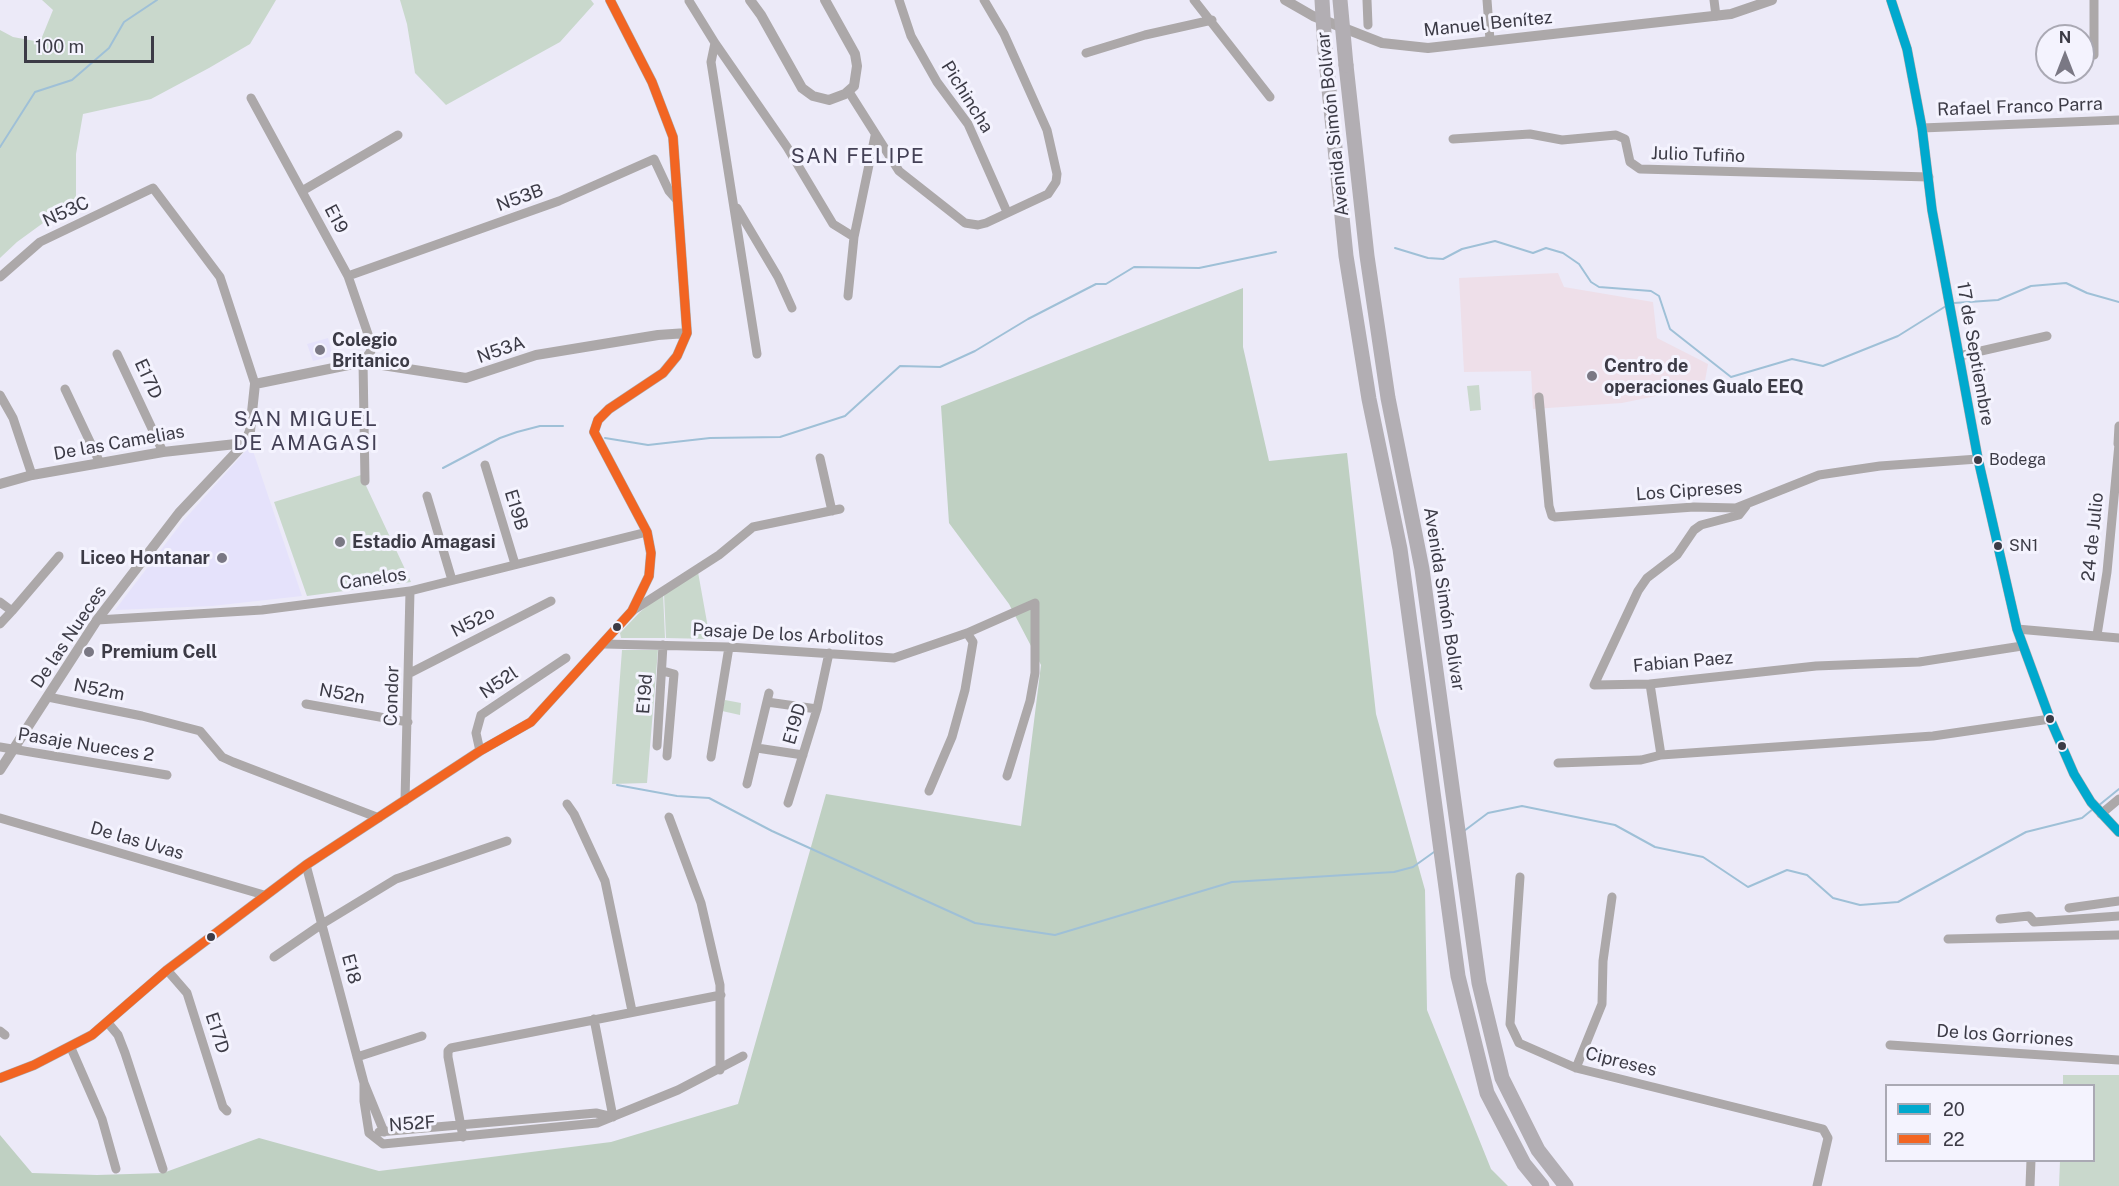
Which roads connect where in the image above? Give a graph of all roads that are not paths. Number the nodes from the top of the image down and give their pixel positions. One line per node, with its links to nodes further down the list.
1 (610, 0): 34 (street)
2 (750, 0): 24 (street)
3 (825, 0): 24 (street)
4 (899, 0): 36 (street, Pichincha)
5 (984, 0): 36 (street)
6 (1194, 0): 18 (street)
7 (1285, 0): 21 (street, Manuel Benítez)
8 (1322, 0): 154 (highway, Avenida Simón Bolívar, bridge)
9 (1340, 0): 155 (highway, Avenida Simón Bolívar, bridge)
10 (1367, 0): 20 (street)
11 (1487, 0): 21 (street)
12 (1714, 0): 17 (street)
13 (1772, 0): 17 (street, Manuel Benítez)
14 (1891, 0): 28 (street, 17 de Septiembre)
15 (2094, 0): 19 (street)
16 (689, 1): 22 (street)
17 (1716, 16): 21 (street, Manuel Benítez)
18 (1212, 20): 23 (street); 25 (street)
19 (2094, 24)
20 (1368, 25)
21 (1490, 40)
22 (715, 43): 35 (street); 37 (street)
23 (1086, 52)
24 (849, 92): 30 (street)
25 (1270, 97)
26 (251, 98): 33 (street, E19)
27 (2119, 120): 28 (street, Rafael Franco Parra)
28 (1922, 128): 32 (street, 17 de Septiembre)
29 (398, 135): 33 (street)
30 (875, 136): 36 (street); 37 (street)
31 (1453, 139): 32 (street, Julio Tufiño)
32 (1929, 177): 46 (street, 17 de Septiembre)
33 (302, 191): 38 (street, E19)
34 (677, 201): 38 (street, N53B); 42 (street)
35 (733, 202): 41 (street); 45 (street)
36 (1007, 212)
37 (854, 237): 40 (street)
38 (348, 276): 47 (street, E19)
39 (0, 277): 48 (street, N53C)
40 (848, 296)
41 (792, 308)
42 (687, 333): 47 (street, N53A); 65 (street)
43 (2047, 336): 46 (street)
44 (117, 354): 55 (street, E17D)
45 (757, 354)
46 (1959, 357): 57 (street, 17 de Septiembre)
47 (363, 362): 48 (street, N53A); 61 (street, E19)
48 (255, 384): 53 (street)
49 (65, 389): 58 (street)
50 (0, 395): 60 (street)
51 (1539, 397): 64 (street, Los Cipreses)
52 (2119, 426): 54 (street, 24 de Julio)
53 (245, 443): 55 (street, De las Camelias); 73 (street, De las Nueces)
54 (2118, 444): 77 (street, 24 de Julio)
55 (164, 452): 58 (street, De las Camelias)
56 (820, 458): 72 (street)
57 (1978, 459): 64 (street, Los Cipreses); 75 (street, 17 de Septiembre)
58 (100, 463): 60 (street, De las Camelias)
59 (485, 465): 67 (street, E19B)
60 (32, 475): 62 (street, De las Camelias)
61 (365, 481)
62 (0, 484)
63 (427, 496): 68 (street)
64 (1746, 506): 87 (street, Fabian Paez)
65 (647, 532): 67 (street, Canelos); 72 (street)
66 (59, 556): 71 (street)
67 (515, 564): 68 (street, Canelos)
68 (452, 580): 69 (street, Canelos)
69 (410, 591): 73 (street, Canelos); 86 (street, Condor)
70 (551, 601): 86 (street, N52o)
71 (6, 606): 74 (street)
72 (632, 611): 79 (street)
73 (97, 620): 88 (street, De las Nueces)
74 (0, 624)
75 (2017, 629): 77 (street); 81 (street, 17 de Septiembre)
76 (967, 633): 83 (street, Pasaje De los Arbolitos); 105 (street, Pasaje De los Arbolitos); 107 (street)
77 (2097, 635): 78 (street)
78 (2119, 638)
79 (604, 644): 80 (street, Pasaje De los Arbolitos); 97 (street)
80 (663, 645): 82 (street, Pasaje De los Arbolitos); 85 (street, E19d)
81 (2022, 646): 87 (street, Fabian Paez); 91 (street, 17 de Septiembre)
82 (729, 647): 83 (street, Pasaje De los Arbolitos); 101 (street)
83 (829, 653): 90 (street, E19D)
84 (566, 658): 97 (street, N52l)
85 (663, 671): 93 (street, E19d); 100 (street)
86 (410, 673): 92 (street, Condor)
87 (1650, 684): 99 (street)
88 (48, 697): 96 (street, De las Nueces); 115 (street, N52m)
89 (306, 704): 92 (street, N52n)
90 (817, 708): 95 (street); 98 (street, E19D)
91 (2050, 719): 99 (street); 112 (street, 17 de Septiembre)
92 (408, 722): 109 (street, Condor)
93 (657, 746)
94 (0, 747): 96 (street, Pasaje Nueces 2)
95 (757, 748): 98 (street); 106 (street)
96 (13, 750): 103 (street, De las Nueces); 104 (street, Pasaje Nueces 2)
97 (480, 752): 109 (street)
98 (803, 755): 110 (street, E19D)
99 (1660, 755): 102 (street)
100 (667, 756)
101 (711, 757)
102 (1558, 762)
103 (0, 770)
104 (167, 775)
105 (1007, 776)
106 (747, 784)
107 (929, 791)
108 (2119, 799): 112 (street)
109 (405, 801): 115 (street)
110 (788, 802)
111 (567, 804): 132 (street)
112 (2096, 808): 116 (street, 17 de Septiembre)
113 (669, 817): 131 (street)
114 (0, 818): 120 (street, De las Uvas)
115 (379, 818): 118 (street)
116 (2119, 832)
117 (507, 841): 126 (street)
118 (306, 864): 120 (street); 126 (street, E18)
119 (1520, 878): 141 (street, Cipreses)
120 (264, 895): 130 (street)
121 (1612, 897): 141 (street)
122 (2119, 901): 123 (street)
123 (2069, 908)
124 (2119, 916): 125 (street)
125 (2000, 918)
126 (322, 924): 129 (street); 139 (street, E18)
127 (2119, 934): 128 (street)
128 (1948, 939)
129 (274, 957)
130 (167, 970): 134 (street); 145 (street, E17D)
131 (721, 995): 132 (street); 142 (street)
132 (632, 1011): 133 (street)
133 (594, 1019): 146 (street); 147 (street)
134 (108, 1023): 137 (street); 152 (street)
135 (422, 1036): 139 (street)
136 (1890, 1045): 140 (street, De los Gorriones)
137 (71, 1048): 143 (street); 153 (street)
138 (743, 1056): 142 (street, N52F)
139 (357, 1057): 144 (street, E18)
140 (2119, 1060)
141 (1576, 1068): 156 (street, Cipreses)
142 (720, 1070): 146 (street, N52F)
143 (0, 1078)
144 (364, 1083): 148 (street, N52F); 149 (street, N52F)
145 (227, 1111)
146 (613, 1117): 147 (street, N52F); 150 (street, N52F)
147 (461, 1126): 148 (street, N52F); 150 (street)
148 (384, 1132): 149 (street)
149 (369, 1133): 150 (street, N52F)
150 (464, 1137)
151 (2031, 1162): 157 (street)
152 (163, 1168)
153 (116, 1169)
154 (1542, 1186)
155 (1566, 1186)
156 (1817, 1186)
157 (2030, 1186)

